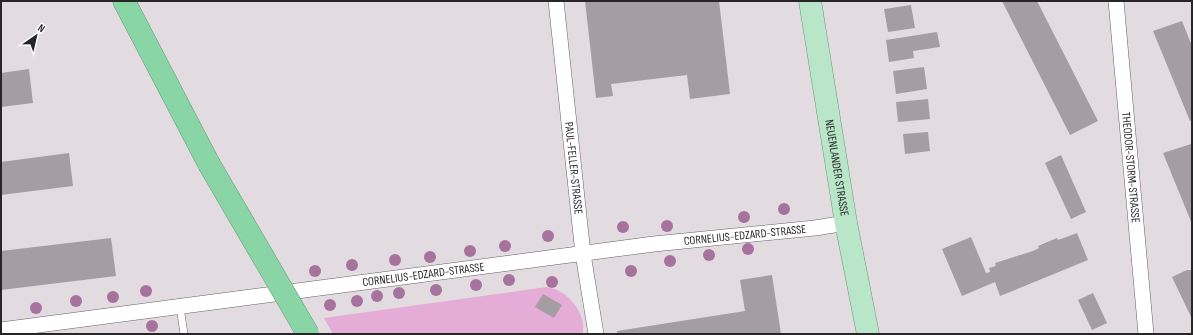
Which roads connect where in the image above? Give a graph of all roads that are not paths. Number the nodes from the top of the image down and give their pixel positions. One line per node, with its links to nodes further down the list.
1 (124, 1): 10 (highway, bridge)
2 (556, 1): 6 (street, PAUL-FELLER-STRASSE)
3 (810, 1): 5 (main road, NEUENLANDER STRASSE)
4 (1116, 1): 13 (street, THEODOR-STORM-STRASSE)
5 (846, 223): 6 (street, CORNELIUS-EDZARD-STRASSE); 12 (main road, NEUENLANDER STRASSE)
6 (583, 254): 7 (street, CORNELIUS-EDZARD-STRASSE); 11 (street, PAUL-FELLER-STRASSE)
7 (180, 308): 8 (street, CORNELIUS-EDZARD-STRASSE); 9 (lane)
8 (1, 330)
9 (184, 334)
10 (308, 334)
11 (596, 334)
12 (868, 334)
13 (1146, 334)

